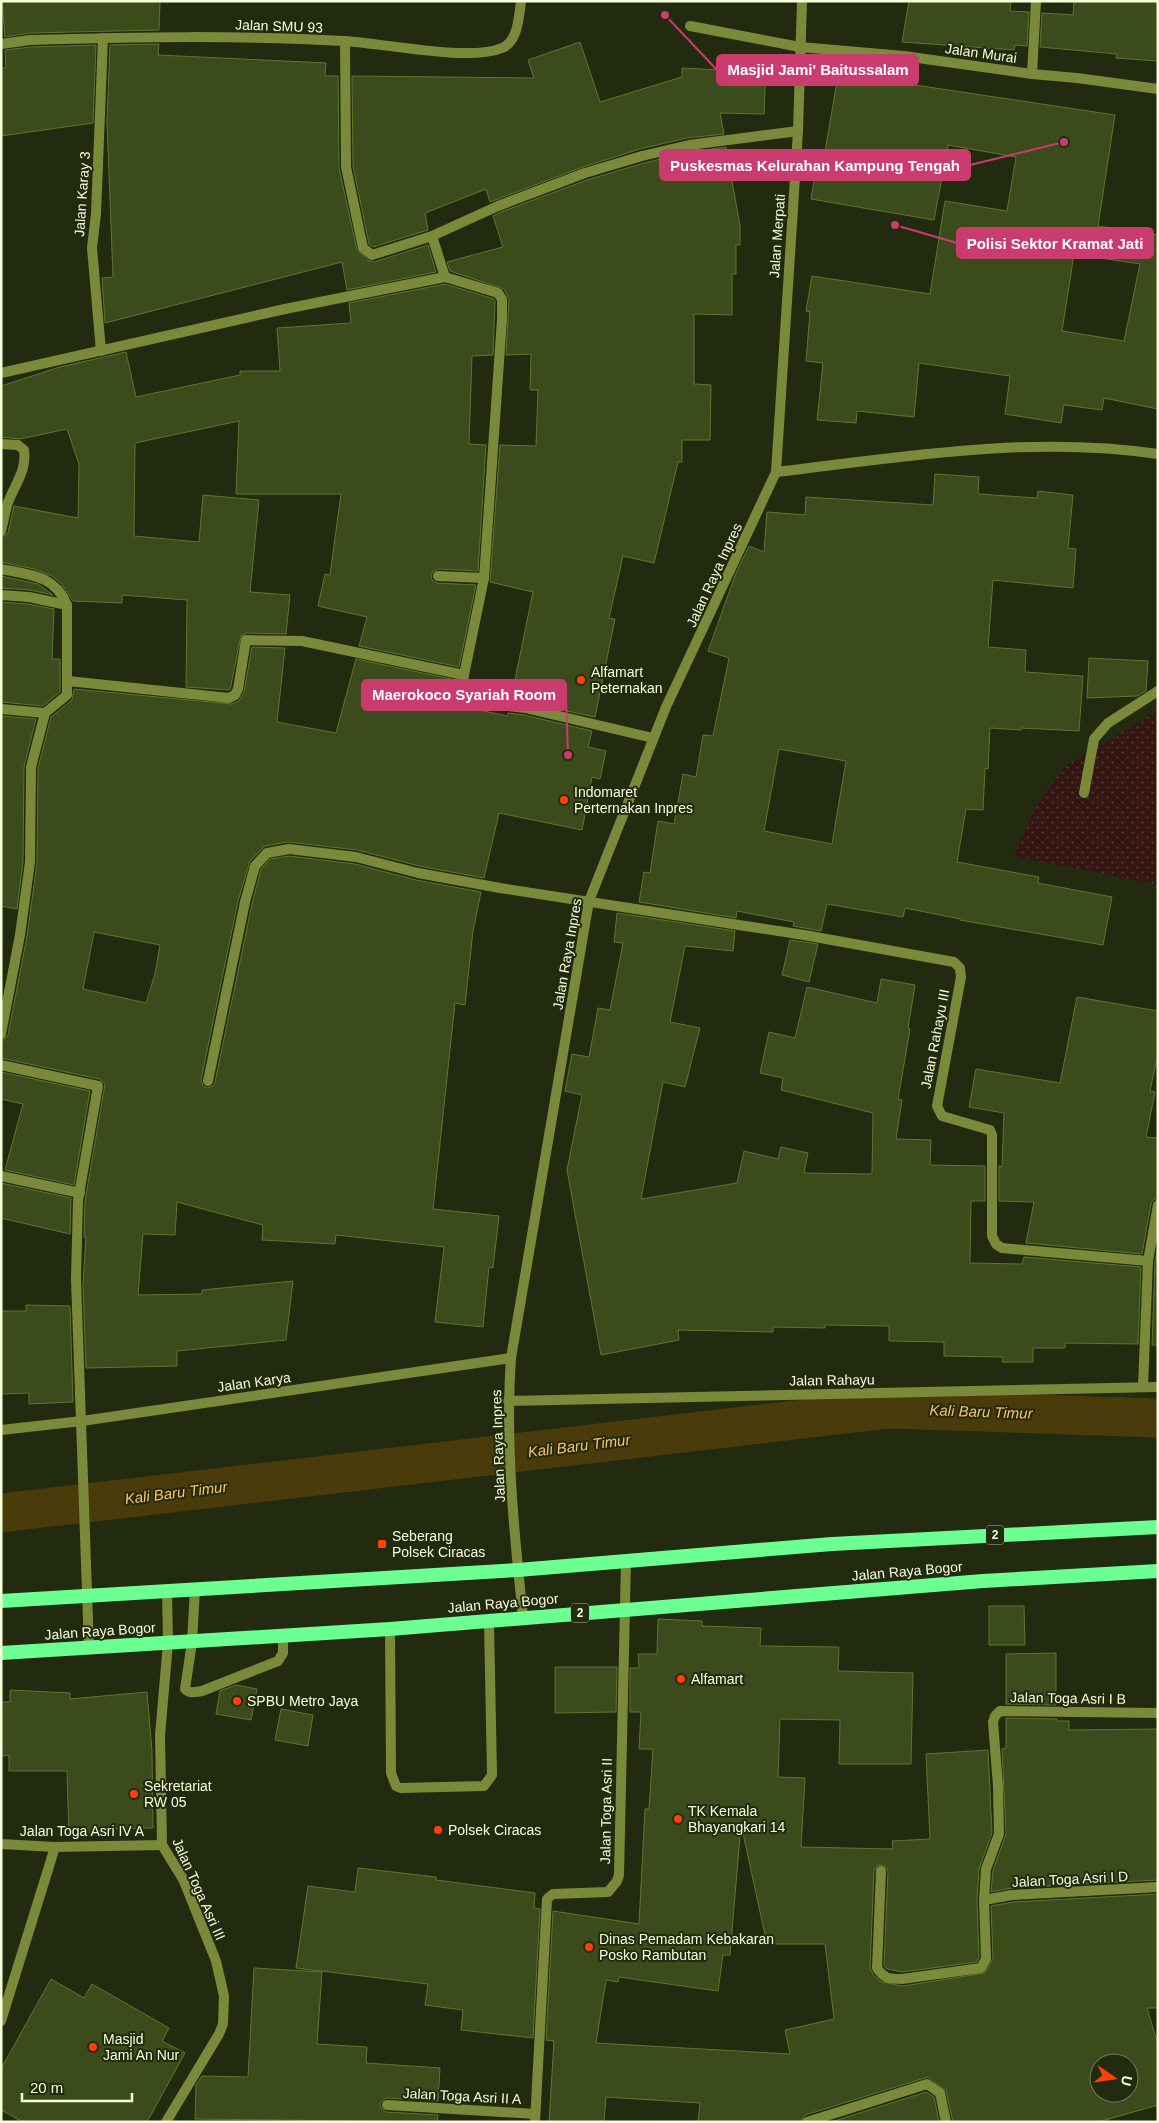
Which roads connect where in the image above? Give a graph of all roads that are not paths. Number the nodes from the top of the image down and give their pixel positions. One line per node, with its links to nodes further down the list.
1 (521, 1): 6 (street, Jalan SMU 93)
2 (802, 1): 8 (street, Jalan Merpati)
3 (1036, 1): 9 (street)
4 (690, 26): 8 (street, Jalan Murai)
5 (103, 38): 6 (street, Jalan SMU 93); 7 (street, Jalan SMU 93); 14 (street, Jalan Karay 3)
6 (345, 41): 12 (street)
7 (1, 44)
8 (800, 47): 9 (street, Jalan Murai); 11 (street, Jalan Merpati)
9 (1032, 74): 10 (street, Jalan Murai)
10 (1158, 88)
11 (798, 131): 12 (street); 18 (street, Jalan Merpati)
12 (432, 236): 13 (street)
13 (445, 276): 14 (street); 22 (street)
14 (101, 351): 15 (street)
15 (1, 373)
16 (1, 444): 19 (street)
17 (1158, 454): 18 (street)
18 (776, 472): 30 (street, Jalan Raya Inpres)
19 (1, 531)
20 (1, 569): 24 (street)
21 (438, 576): 22 (street)
22 (484, 578): 25 (street)
23 (1, 595): 24 (street)
24 (67, 605): 26 (street)
25 (464, 675): 26 (street); 30 (street)
26 (68, 681): 29 (street)
27 (1158, 691): 31 (street)
28 (1, 709): 29 (street)
29 (45, 713): 33 (street)
30 (653, 738): 32 (street, Jalan Raya Inpres)
31 (1084, 793)
32 (589, 901): 35 (street); 39 (street, Jalan Rahayu III); 40 (street, Jalan Raya Inpres)
33 (1, 1034)
34 (1, 1065): 37 (street)
35 (208, 1081)
36 (1, 1176): 37 (street)
37 (80, 1193): 44 (street)
38 (1158, 1205): 39 (street)
39 (1148, 1261): 41 (street)
40 (511, 1358): 43 (street, Jalan Raya Inpres); 44 (street, Jalan Karya)
41 (1143, 1386): 42 (street, Jalan Rahayu); 43 (street, Jalan Rahayu)
42 (1158, 1387)
43 (508, 1401): 48 (street, Jalan Raya Inpres)
44 (82, 1422): 45 (street, Jalan Karya); 52 (street)
45 (1, 1430)
46 (1158, 1527): 47 (highway, 2)
47 (626, 1561): 48 (highway, 2); 54 (street, Jalan Toga Asri II)
48 (518, 1570): 50 (highway, 2); 55 (street, Jalan Raya Inpres)
49 (1158, 1572): 54 (highway, Jalan Raya Bogor / 2)
50 (195, 1589): 51 (highway, 2); 59 (street)
51 (167, 1591): 52 (highway, 2); 60 (street, Jalan Toga Asri III)
52 (88, 1596): 53 (highway, 2); 61 (street)
53 (1, 1601)
54 (624, 1610): 55 (highway, Jalan Raya Bogor / 2); 72 (street, Jalan Toga Asri II)
55 (523, 1618): 56 (highway, Jalan Raya Bogor / 2)
56 (489, 1621): 57 (highway, Jalan Raya Bogor / 2); 57 (street)
57 (390, 1629): 58 (highway, Jalan Raya Bogor / 2)
58 (283, 1635): 59 (highway, Jalan Raya Bogor / 2); 59 (street)
59 (192, 1642): 60 (highway, Jalan Raya Bogor / 2)
60 (168, 1643): 61 (highway, Jalan Raya Bogor / 2); 65 (street, Jalan Toga Asri III)
61 (89, 1648): 62 (highway, Jalan Raya Bogor / 2)
62 (1, 1654)
63 (1158, 1713): 69 (street, Jalan Toga Asri I B)
64 (1, 1844): 66 (street, Jalan Toga Asri IV A)
65 (162, 1845): 66 (street, Jalan Toga Asri IV A); 73 (street, Jalan Toga Asri III)
66 (54, 1847): 70 (street)
67 (881, 1871): 69 (street, Jalan Toga Asri I B)
68 (1158, 1887): 69 (street, Jalan Toga Asri I D)
69 (984, 1900)
70 (1, 2021)
71 (387, 2105): 72 (street, Jalan Toga Asri II A)
72 (535, 2118)
73 (166, 2122)
74 (807, 2122): 75 (street)
75 (946, 2122)

